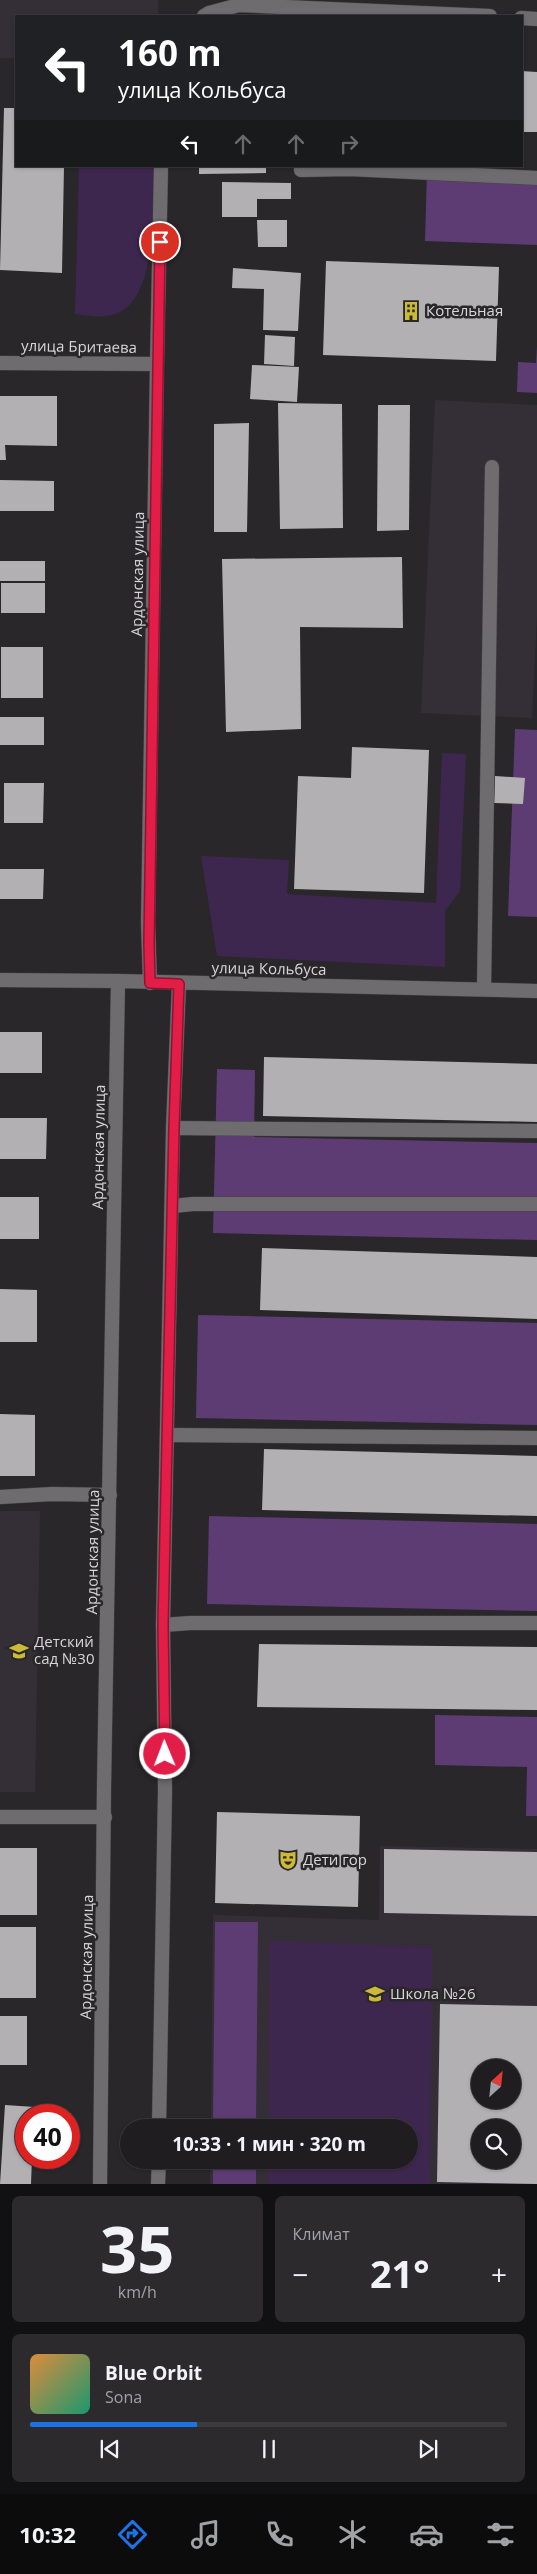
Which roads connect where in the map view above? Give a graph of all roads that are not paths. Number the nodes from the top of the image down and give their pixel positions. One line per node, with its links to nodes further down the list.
1 (303, 12): 2 (street); 3 (street)
2 (206, 15)
3 (443, 15)
4 (523, 18): 5 (street)
5 (537, 19)
6 (161, 167): 10 (street, Ардонская улица)
7 (301, 167): 8 (street)
8 (537, 178)
9 (0, 363): 10 (street, улица Бритаева)
10 (157, 364): 14 (street, Ардонская улица)
11 (492, 468): 16 (street)
12 (0, 980): 13 (street, улица Кольбуса)
13 (118, 981): 14 (street, улица Кольбуса); 24 (street, Ардонская улица)
14 (150, 983): 15 (street, улица Кольбуса)
15 (179, 984): 16 (street, улица Кольбуса); 18 (street)
16 (484, 989): 17 (street, улица Кольбуса)
17 (537, 991)
18 (174, 1128): 19 (street); 21 (street)
19 (537, 1131)
20 (537, 1204): 21 (street)
21 (172, 1206): 22 (street)
22 (168, 1435): 23 (street); 27 (street)
23 (537, 1438)
24 (110, 1495): 25 (street); 29 (street, Ардонская улица)
25 (0, 1497)
26 (537, 1623): 27 (street)
27 (163, 1625): 30 (street)
28 (0, 1817): 29 (street)
29 (105, 1818): 32 (street, Ардонская улица)
30 (159, 2119)
31 (159, 2169): 33 (street)
32 (100, 2184)
33 (158, 2184)

